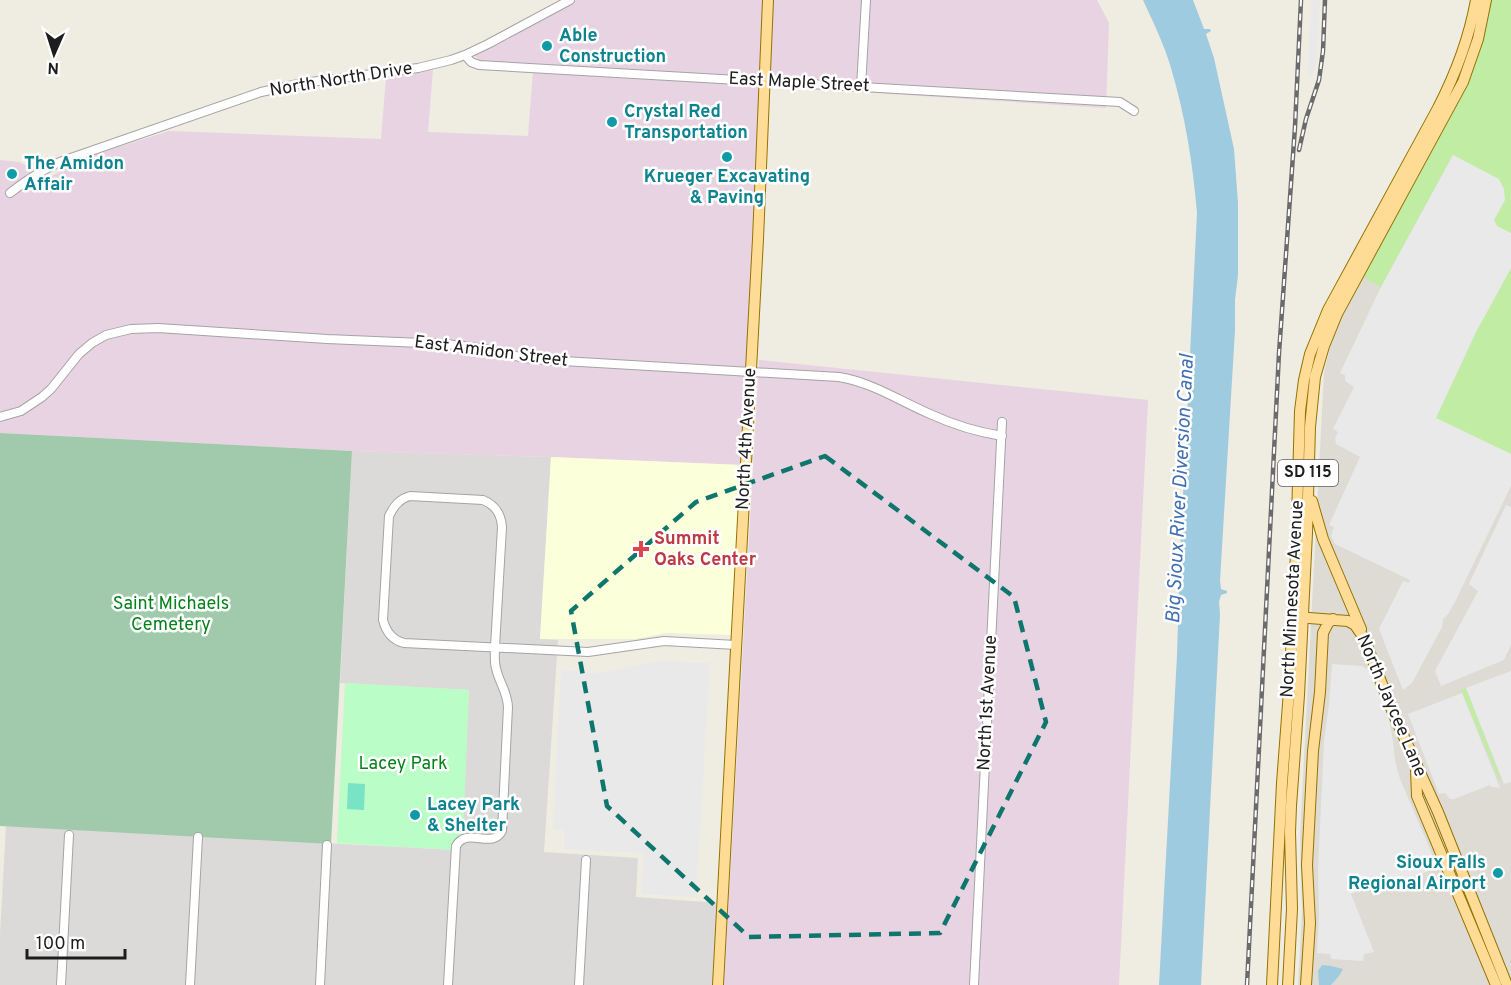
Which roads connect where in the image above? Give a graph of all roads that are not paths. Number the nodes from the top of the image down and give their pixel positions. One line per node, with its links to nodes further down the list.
1 (570, 0): 6 (street, North North Drive)
2 (768, 0): 7 (main road, North 4th Avenue)
3 (866, 0): 8 (street)
4 (1476, 0): 16 (main road, North Minnesota Avenue / SD 115)
5 (1486, 0): 15 (main road, North Minnesota Avenue / SD 115)
6 (465, 55): 7 (street, East Maple Street); 10 (street, North North Drive)
7 (764, 81): 8 (street, East Maple Street); 11 (main road, North 4th Avenue)
8 (861, 87): 9 (street, East Maple Street)
9 (1134, 111)
10 (10, 193)
11 (751, 372): 12 (street, East Amidon Street); 14 (street, East Amidon Street); 19 (main road, North 4th Avenue)
12 (0, 417)
13 (1002, 422): 14 (street, North 1st Avenue)
14 (1002, 436): 32 (street, North 1st Avenue)
15 (1308, 464): 16 (main road, North Minnesota Avenue / SD 115); 18 (main road)
16 (1298, 618): 17 (main road, North Jaycee Lane); 33 (main road, North Minnesota Avenue / SD 115); 34 (main road, North Minnesota Avenue / SD 115)
17 (1333, 620): 18 (main road, North Jaycee Lane); 35 (main road)
18 (1364, 638): 21 (main road, North Jaycee Lane)
19 (736, 645): 20 (street); 31 (main road, North 4th Avenue)
20 (495, 647): 20 (street); 29 (street)
21 (1416, 765): 36 (main road); 37 (main road, North Jaycee Lane)
22 (69, 835): 26 (street)
23 (198, 837): 27 (street)
24 (327, 845): 28 (street)
25 (586, 860): 30 (street)
26 (61, 985)
27 (190, 985)
28 (320, 985)
29 (448, 985)
30 (579, 985)
31 (718, 985)
32 (974, 985)
33 (1272, 985)
34 (1288, 985)
35 (1306, 985)
36 (1496, 985)
37 (1507, 985)

